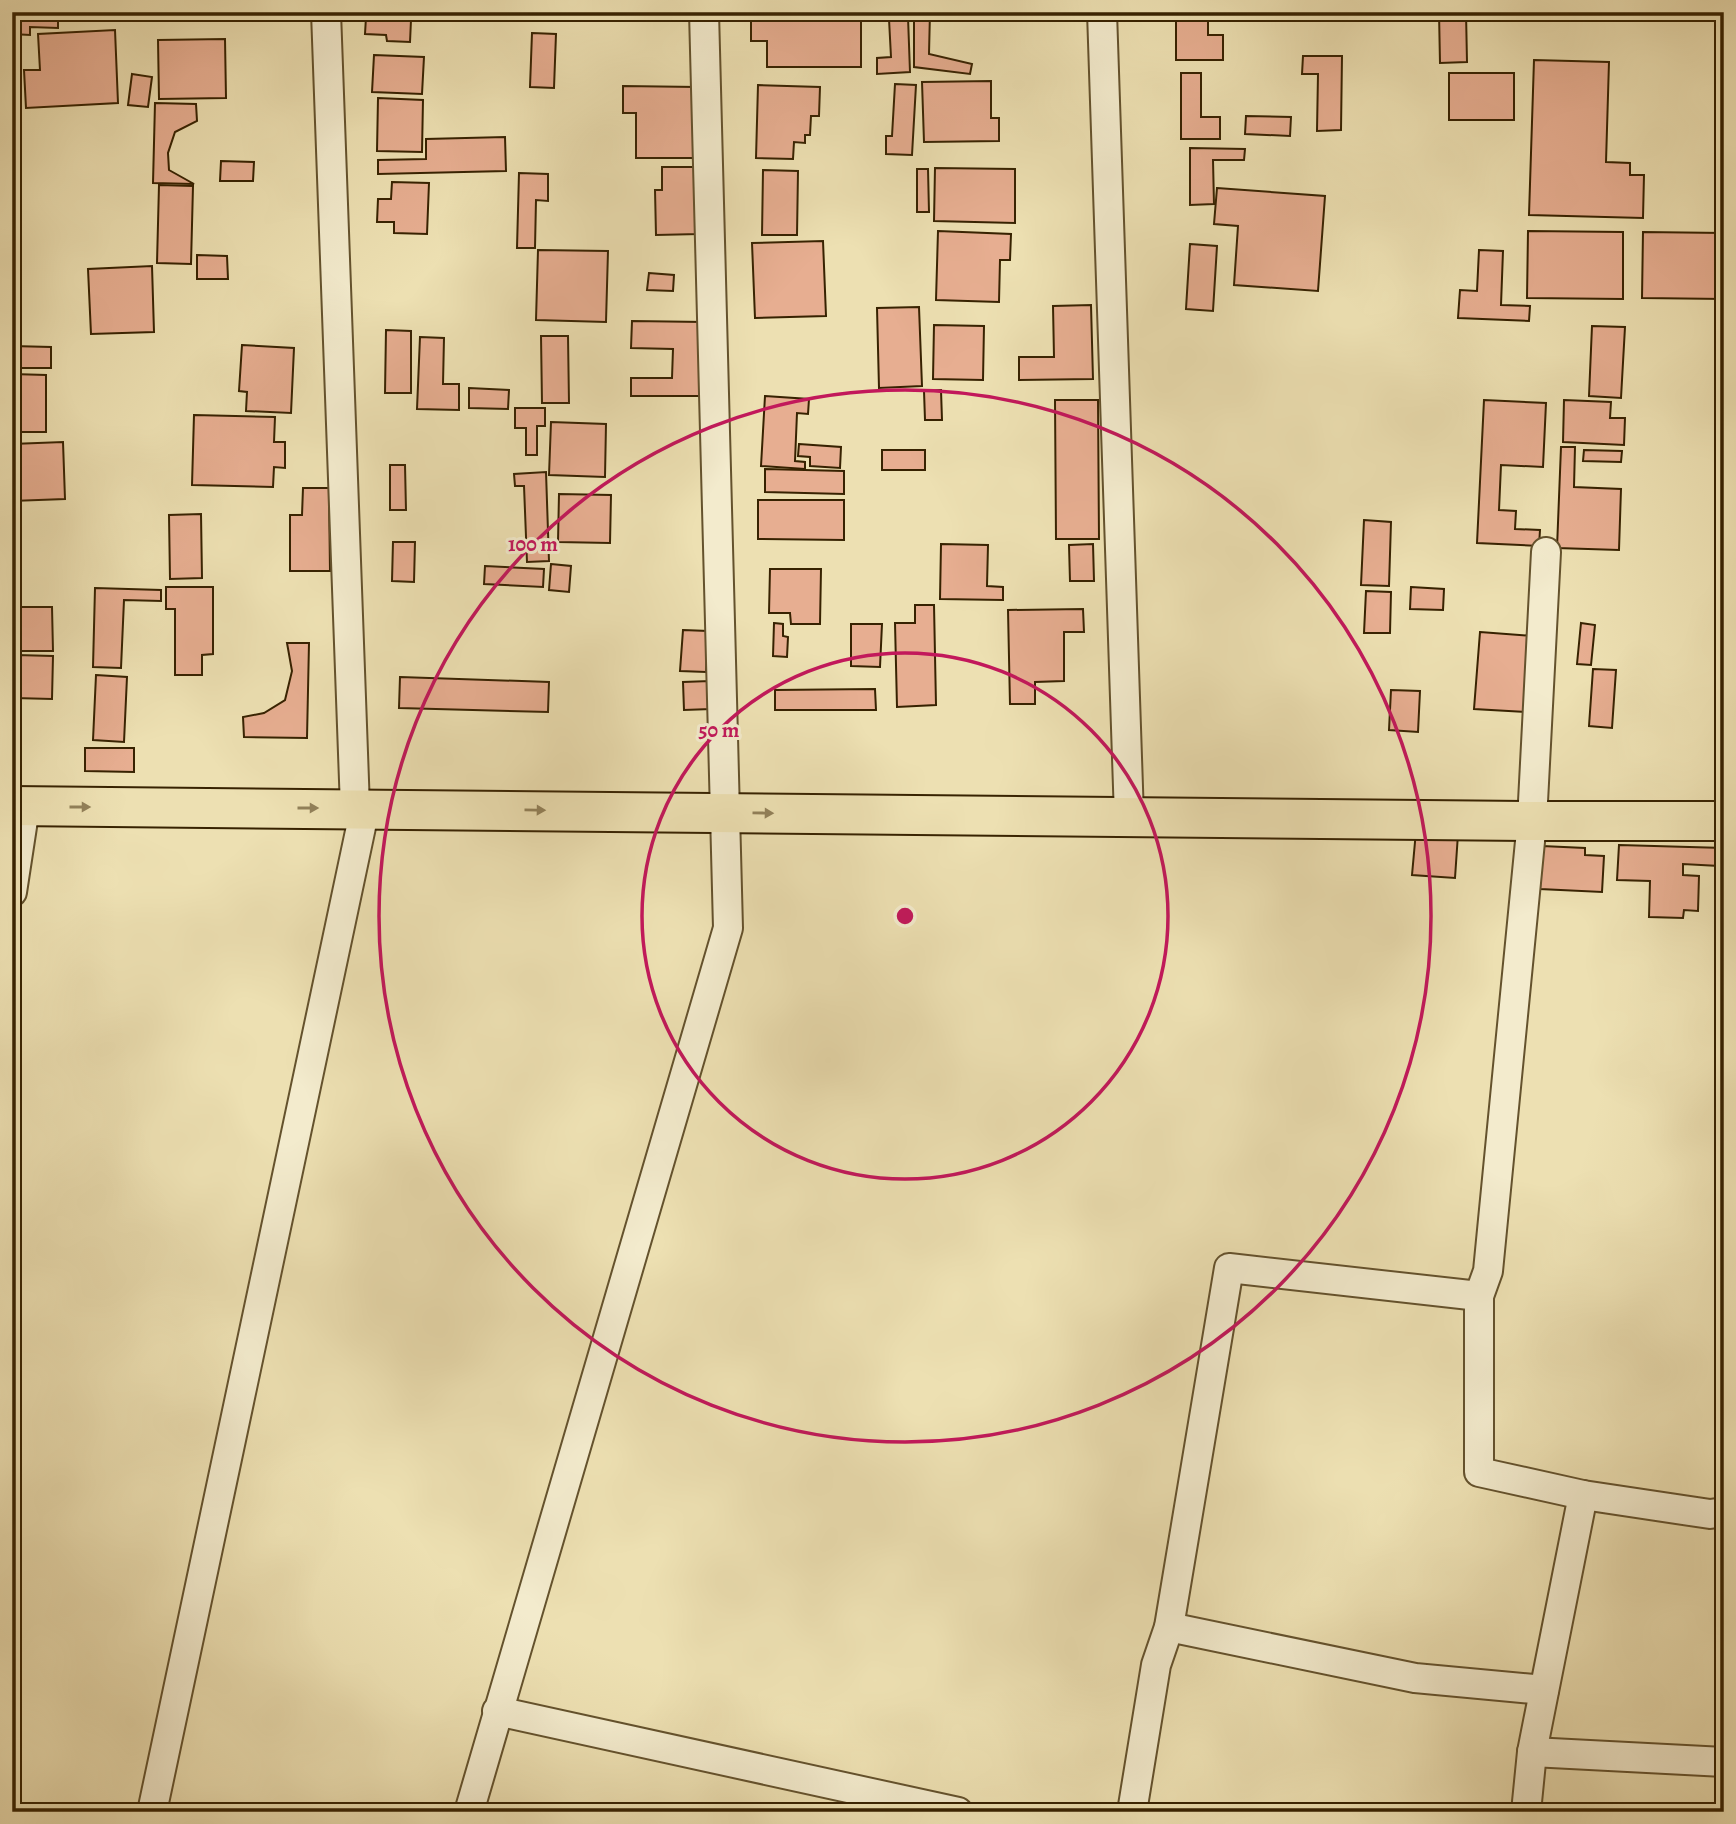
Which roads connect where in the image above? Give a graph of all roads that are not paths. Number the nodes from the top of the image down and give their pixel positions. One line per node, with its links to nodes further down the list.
1 (326, 12): 6 (street)
2 (704, 12): 7 (street)
3 (1102, 12): 8 (street)
4 (1546, 552): 9 (street)
5 (19, 806): 6 (main road, one-way to 6); 11 (street)
6 (360, 808): 7 (main road, one-way to 7); 20 (street)
7 (724, 812): 8 (main road, one-way to 8); 17 (street)
8 (1129, 817): 9 (main road)
9 (1532, 821): 10 (main road); 12 (street)
10 (1724, 821)
11 (12, 892)
12 (1479, 1296): 13 (street); 15 (street)
13 (1583, 1495): 14 (street); 16 (street)
14 (1724, 1511)
15 (1169, 1628): 16 (street); 23 (street)
16 (1544, 1690): 18 (street)
17 (497, 1711): 21 (street); 22 (street)
18 (1532, 1752): 19 (street); 24 (street)
19 (1724, 1762)
20 (152, 1812)
21 (469, 1812)
22 (958, 1812)
23 (1132, 1812)
24 (1527, 1812)

